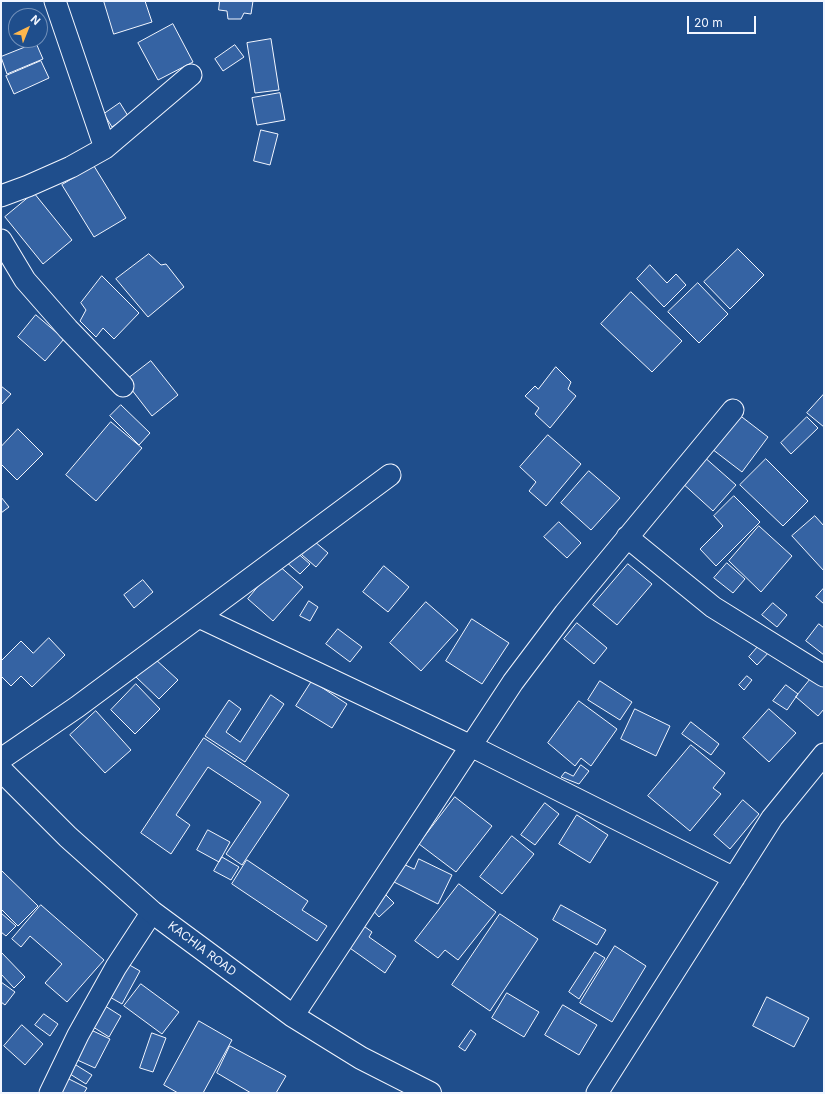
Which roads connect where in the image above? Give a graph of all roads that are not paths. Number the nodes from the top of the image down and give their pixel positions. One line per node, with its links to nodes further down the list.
1 (55, 1): 3 (street)
2 (191, 75): 3 (street)
3 (105, 148): 4 (street)
4 (1, 196)
5 (1, 240): 6 (street)
6 (122, 386)
7 (733, 410): 9 (street)
8 (390, 475): 10 (street)
9 (627, 537): 11 (street); 12 (street)
10 (199, 617): 12 (street); 14 (street)
11 (824, 676)
12 (471, 746): 16 (street); 18 (street)
13 (824, 754): 16 (street)
14 (1, 759)
15 (1, 770): 17 (highway, KACHIA ROAD)
16 (734, 878): 21 (street)
17 (152, 912): 18 (highway, KACHIA ROAD); 19 (street)
18 (293, 1016): 20 (highway, KACHIA ROAD)
19 (50, 1093)
20 (430, 1093)
21 (597, 1093)

